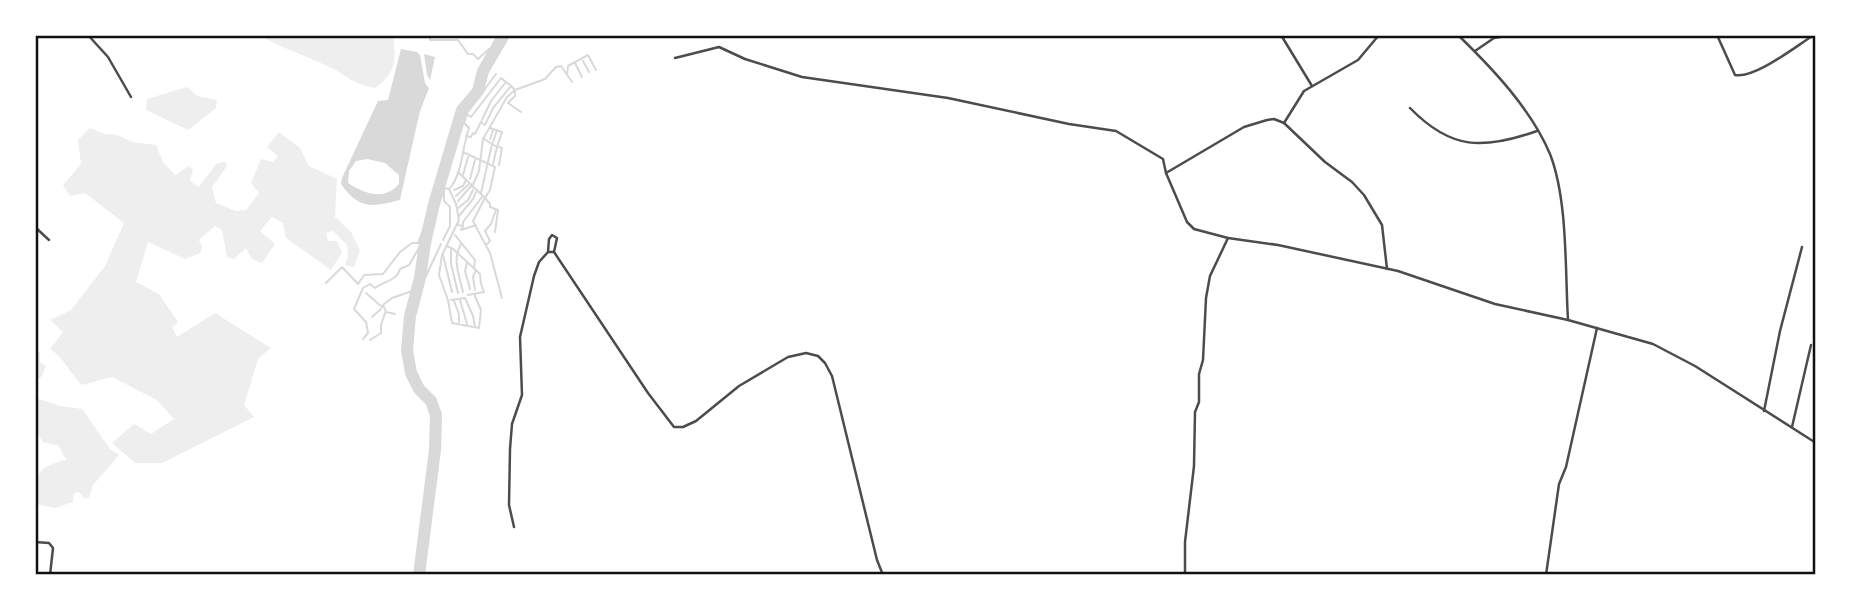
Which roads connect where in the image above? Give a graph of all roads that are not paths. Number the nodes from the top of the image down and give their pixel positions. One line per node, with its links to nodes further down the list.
1 (88, 35): 11 (street)
2 (1281, 35): 10 (street)
3 (1379, 35): 10 (street)
4 (1458, 35): 8 (street)
5 (1511, 35): 8 (street)
6 (1717, 35): 7 (street)
7 (1814, 35)
8 (1475, 51): 14 (street)
9 (675, 58): 15 (street)
10 (1312, 86): 13 (street)
11 (131, 97)
12 (1410, 107): 14 (street)
13 (1284, 123): 15 (street); 22 (street)
14 (1537, 131): 23 (street)
15 (1166, 173): 17 (street)
16 (35, 227): 18 (street)
17 (1228, 238): 22 (street); 33 (street)
18 (49, 240)
19 (1802, 247): 26 (street)
20 (548, 252): 21 (street); 21 (street); 29 (street)
21 (554, 252): 32 (street)
22 (1387, 270): 23 (street)
23 (1568, 320): 24 (street)
24 (1597, 328): 26 (street); 34 (street)
25 (1811, 345): 27 (street)
26 (1764, 411): 27 (street)
27 (1792, 427): 28 (street)
28 (1816, 443)
29 (514, 527)
30 (35, 542): 31 (street)
31 (50, 575)
32 (883, 575)
33 (1185, 575)
34 (1546, 575)

